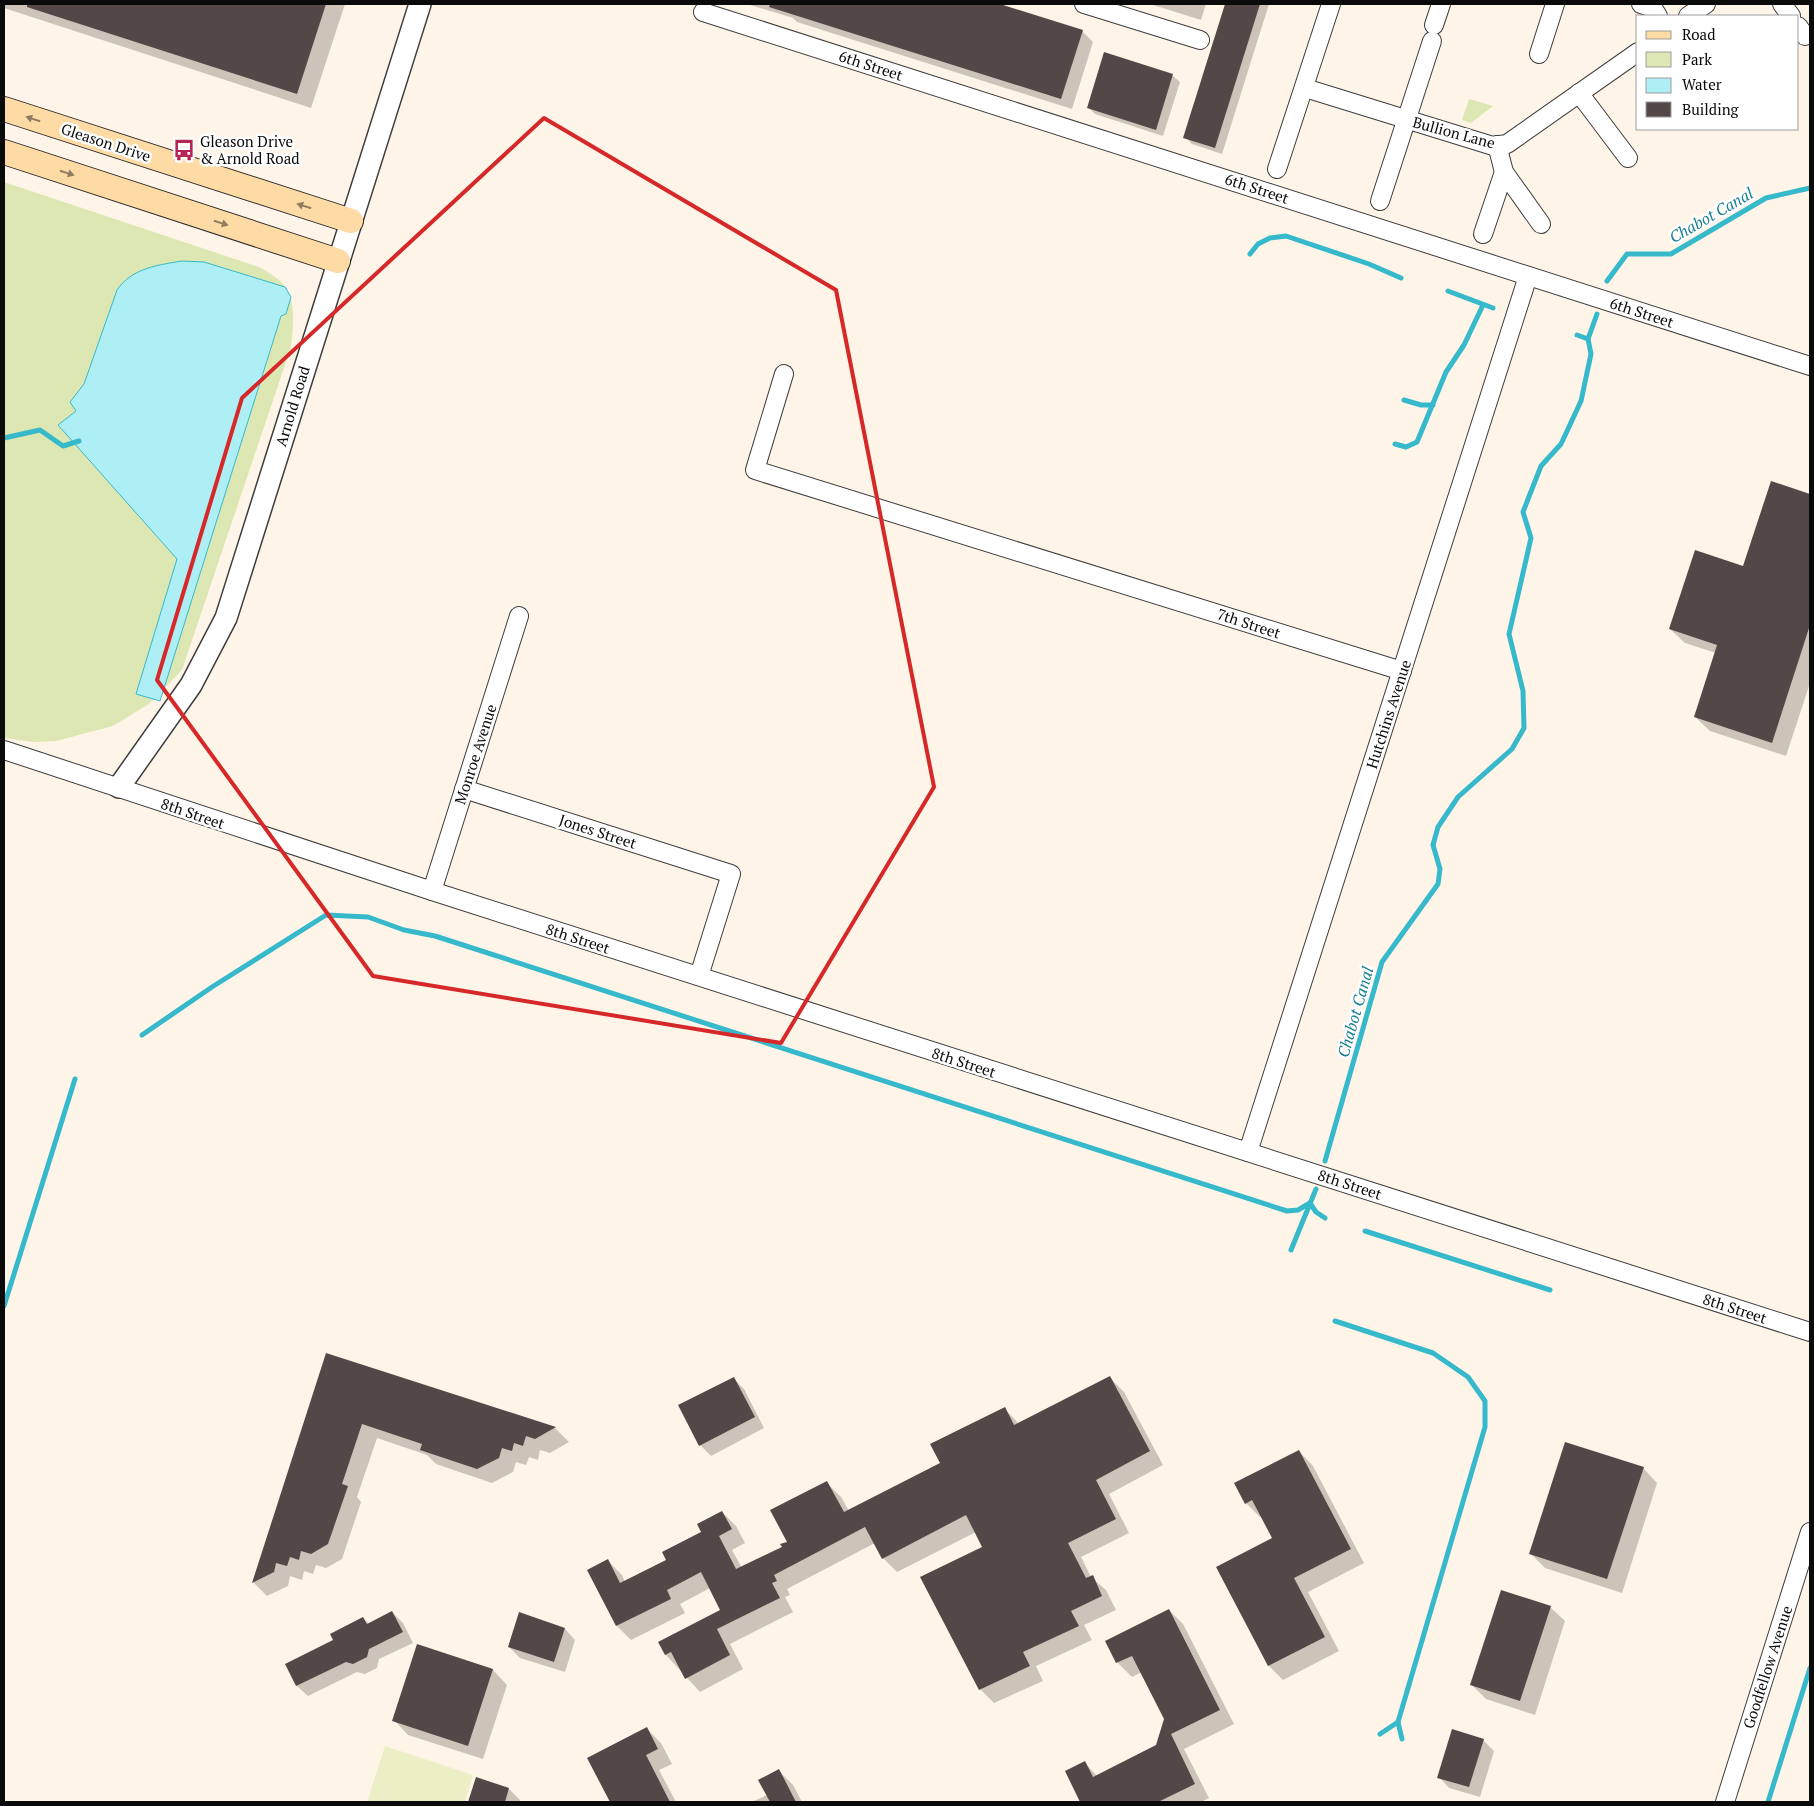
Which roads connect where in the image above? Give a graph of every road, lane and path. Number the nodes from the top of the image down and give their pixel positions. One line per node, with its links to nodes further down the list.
1 (420, 4): 26 (street, Arnold Road)
2 (1084, 4): 13 (street)
3 (1332, 4): 16 (street)
4 (1441, 4): 19 (street)
5 (1555, 4): 15 (street)
6 (1641, 4): 10 (street)
7 (1706, 4): 11 (street)
8 (1782, 4): 12 (street)
9 (703, 12): 30 (street, 6th Street)
10 (1657, 15)
11 (1690, 15)
12 (1790, 15)
13 (1200, 40)
14 (1636, 53): 17 (street, Bullion Lane)
15 (1539, 54)
16 (1305, 88): 19 (street, Bullion Lane); 23 (street)
17 (1580, 93): 20 (street, Bullion Lane); 22 (street)
18 (4, 109): 26 (main road, Gleason Drive, one-way to 18)
19 (1406, 120): 20 (street, Bullion Lane); 25 (street)
20 (1496, 145): 24 (street)
21 (4, 152): 29 (main road, one-way to 29)
22 (1628, 158)
23 (1277, 169)
24 (1504, 172): 27 (street); 28 (street)
25 (1380, 201)
26 (351, 221): 29 (street, Arnold Road)
27 (1541, 224)
28 (1483, 234)
29 (338, 260): 36 (street, Arnold Road)
30 (1528, 276): 31 (street, 6th Street); 34 (street, Hutchins Avenue)
31 (1810, 366)
32 (784, 374): 34 (street, 7th Street)
33 (519, 616): 37 (street, Monroe Avenue)
34 (1402, 671): 40 (street, Hutchins Avenue)
35 (4, 750): 36 (street, 8th Street)
36 (119, 787): 38 (street, 8th Street)
37 (464, 789): 38 (street, Monroe Avenue); 39 (street, Jones Street)
38 (432, 891): 39 (street, 8th Street)
39 (699, 976): 40 (street, 8th Street)
40 (1248, 1152): 41 (street, 8th Street)
41 (1810, 1332)
42 (1810, 1532): 43 (street, Goodfellow Avenue)
43 (1724, 1802)

